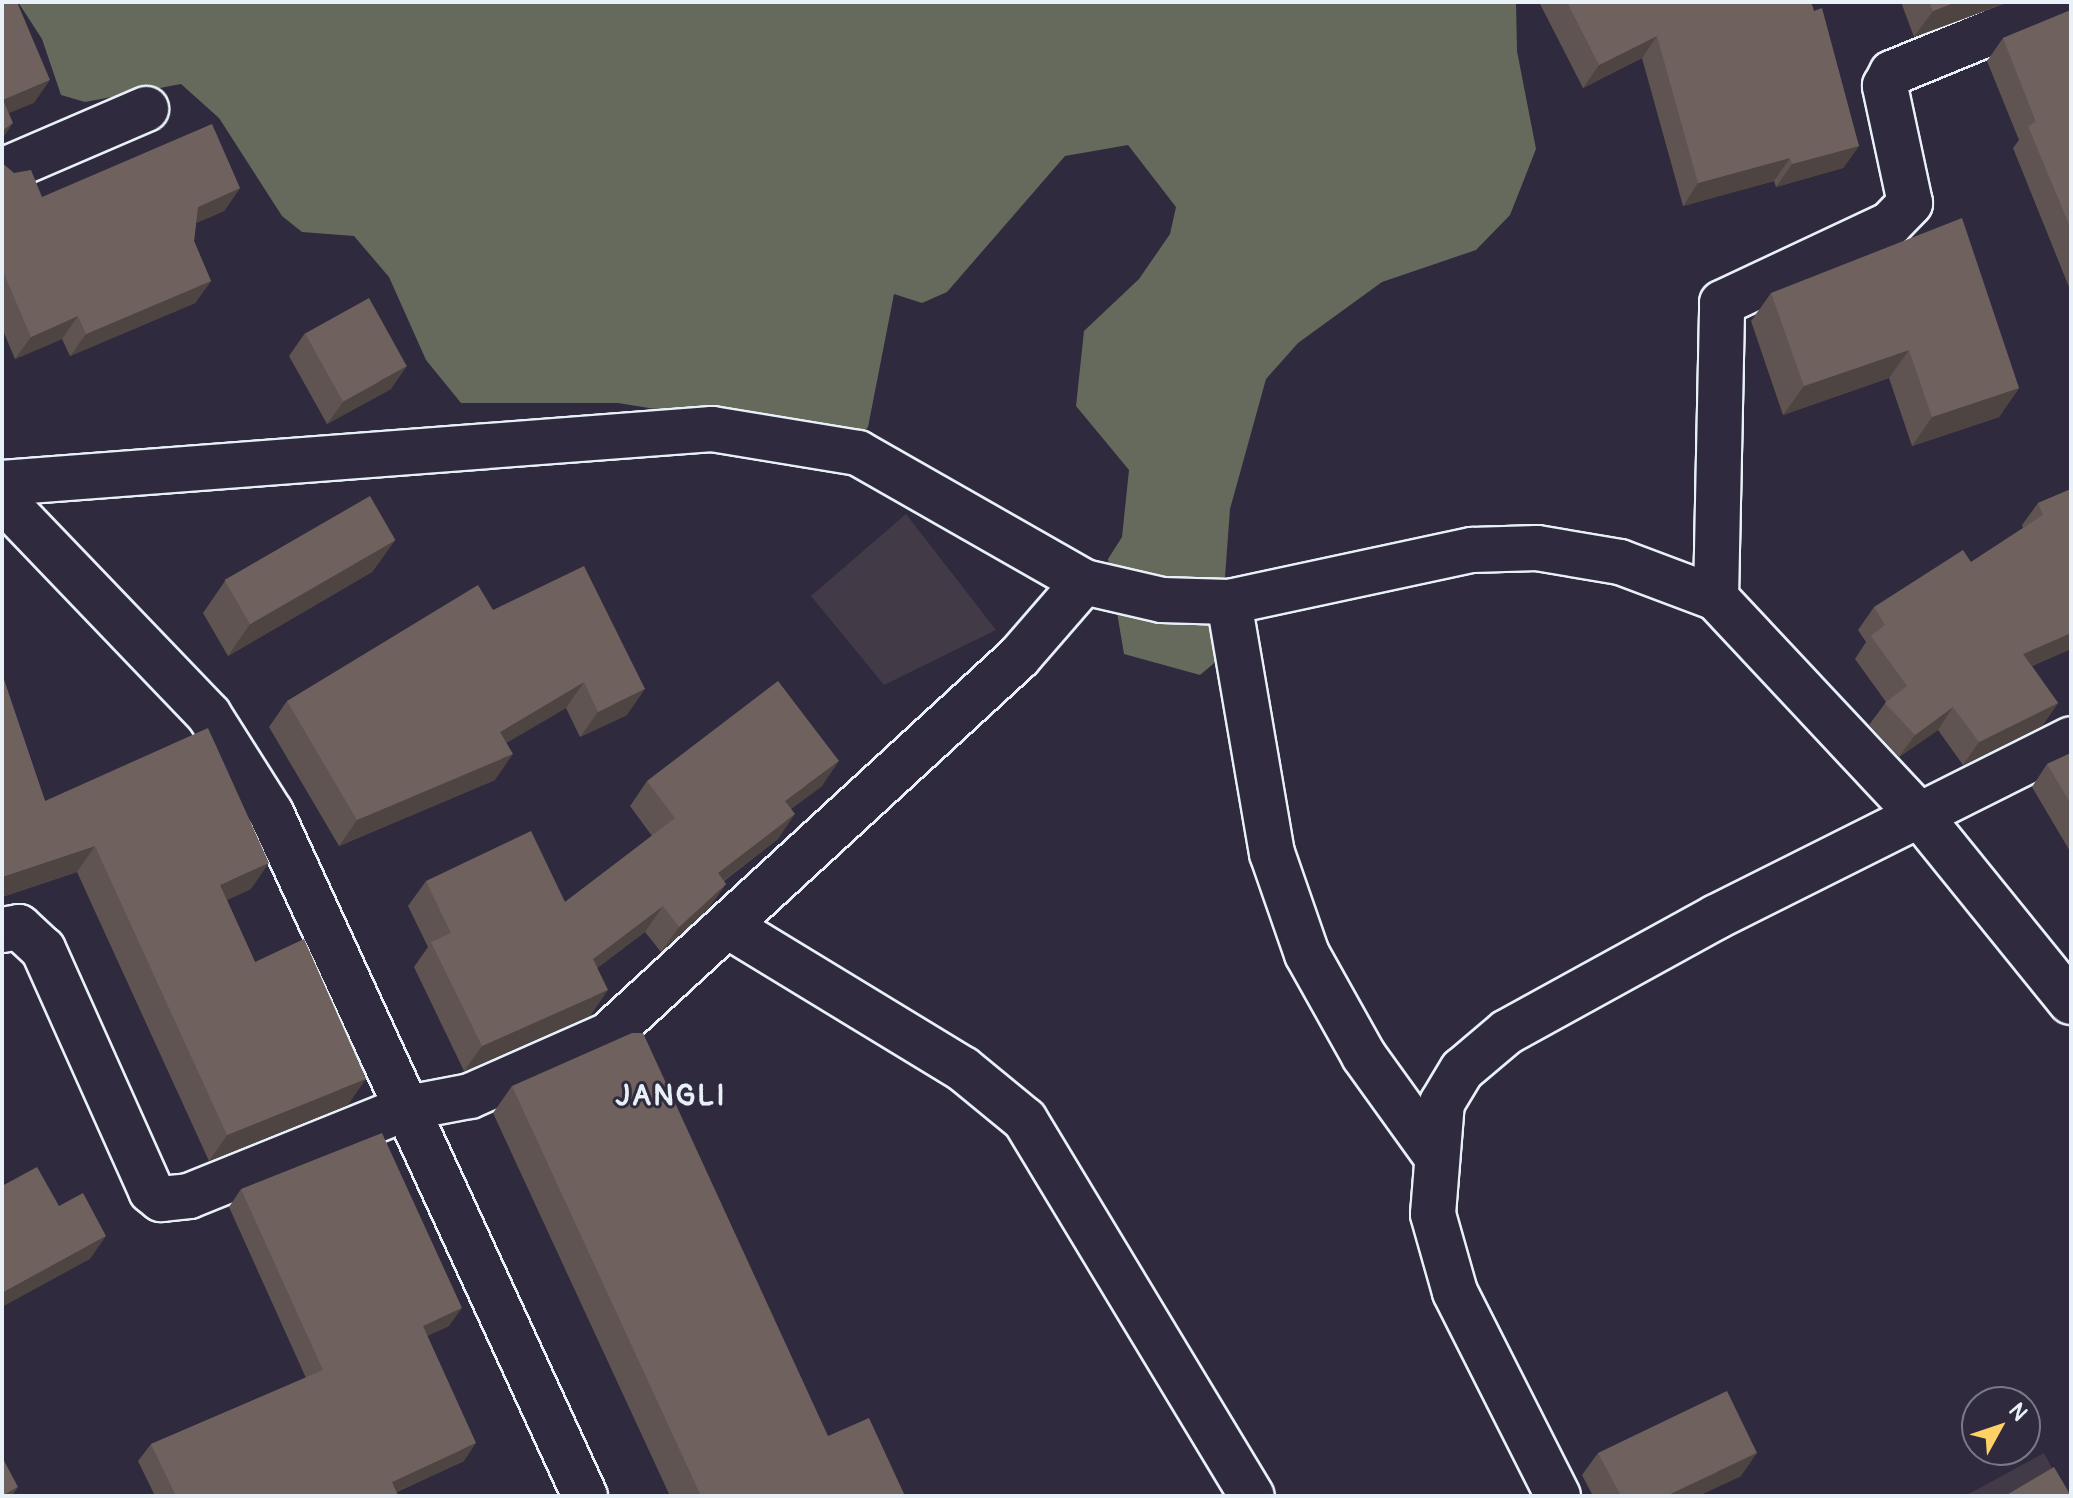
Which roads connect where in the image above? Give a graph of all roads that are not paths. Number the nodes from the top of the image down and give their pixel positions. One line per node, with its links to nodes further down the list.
1 (2065, 2): 7 (street)
2 (146, 109): 3 (street)
3 (2, 171)
4 (2, 483): 6 (street)
5 (2, 499): 14 (street)
6 (1084, 582): 8 (street); 11 (street)
7 (1716, 598): 8 (street); 10 (street)
8 (1229, 602): 15 (street)
9 (2071, 739): 10 (street)
10 (1921, 817): 13 (street); 15 (street)
11 (731, 928): 14 (street); 18 (street)
12 (2, 930): 14 (street)
13 (2071, 1002)
14 (407, 1108): 17 (street)
15 (1433, 1152): 16 (street)
16 (1547, 1493)
17 (585, 1496)
18 (1252, 1496)

